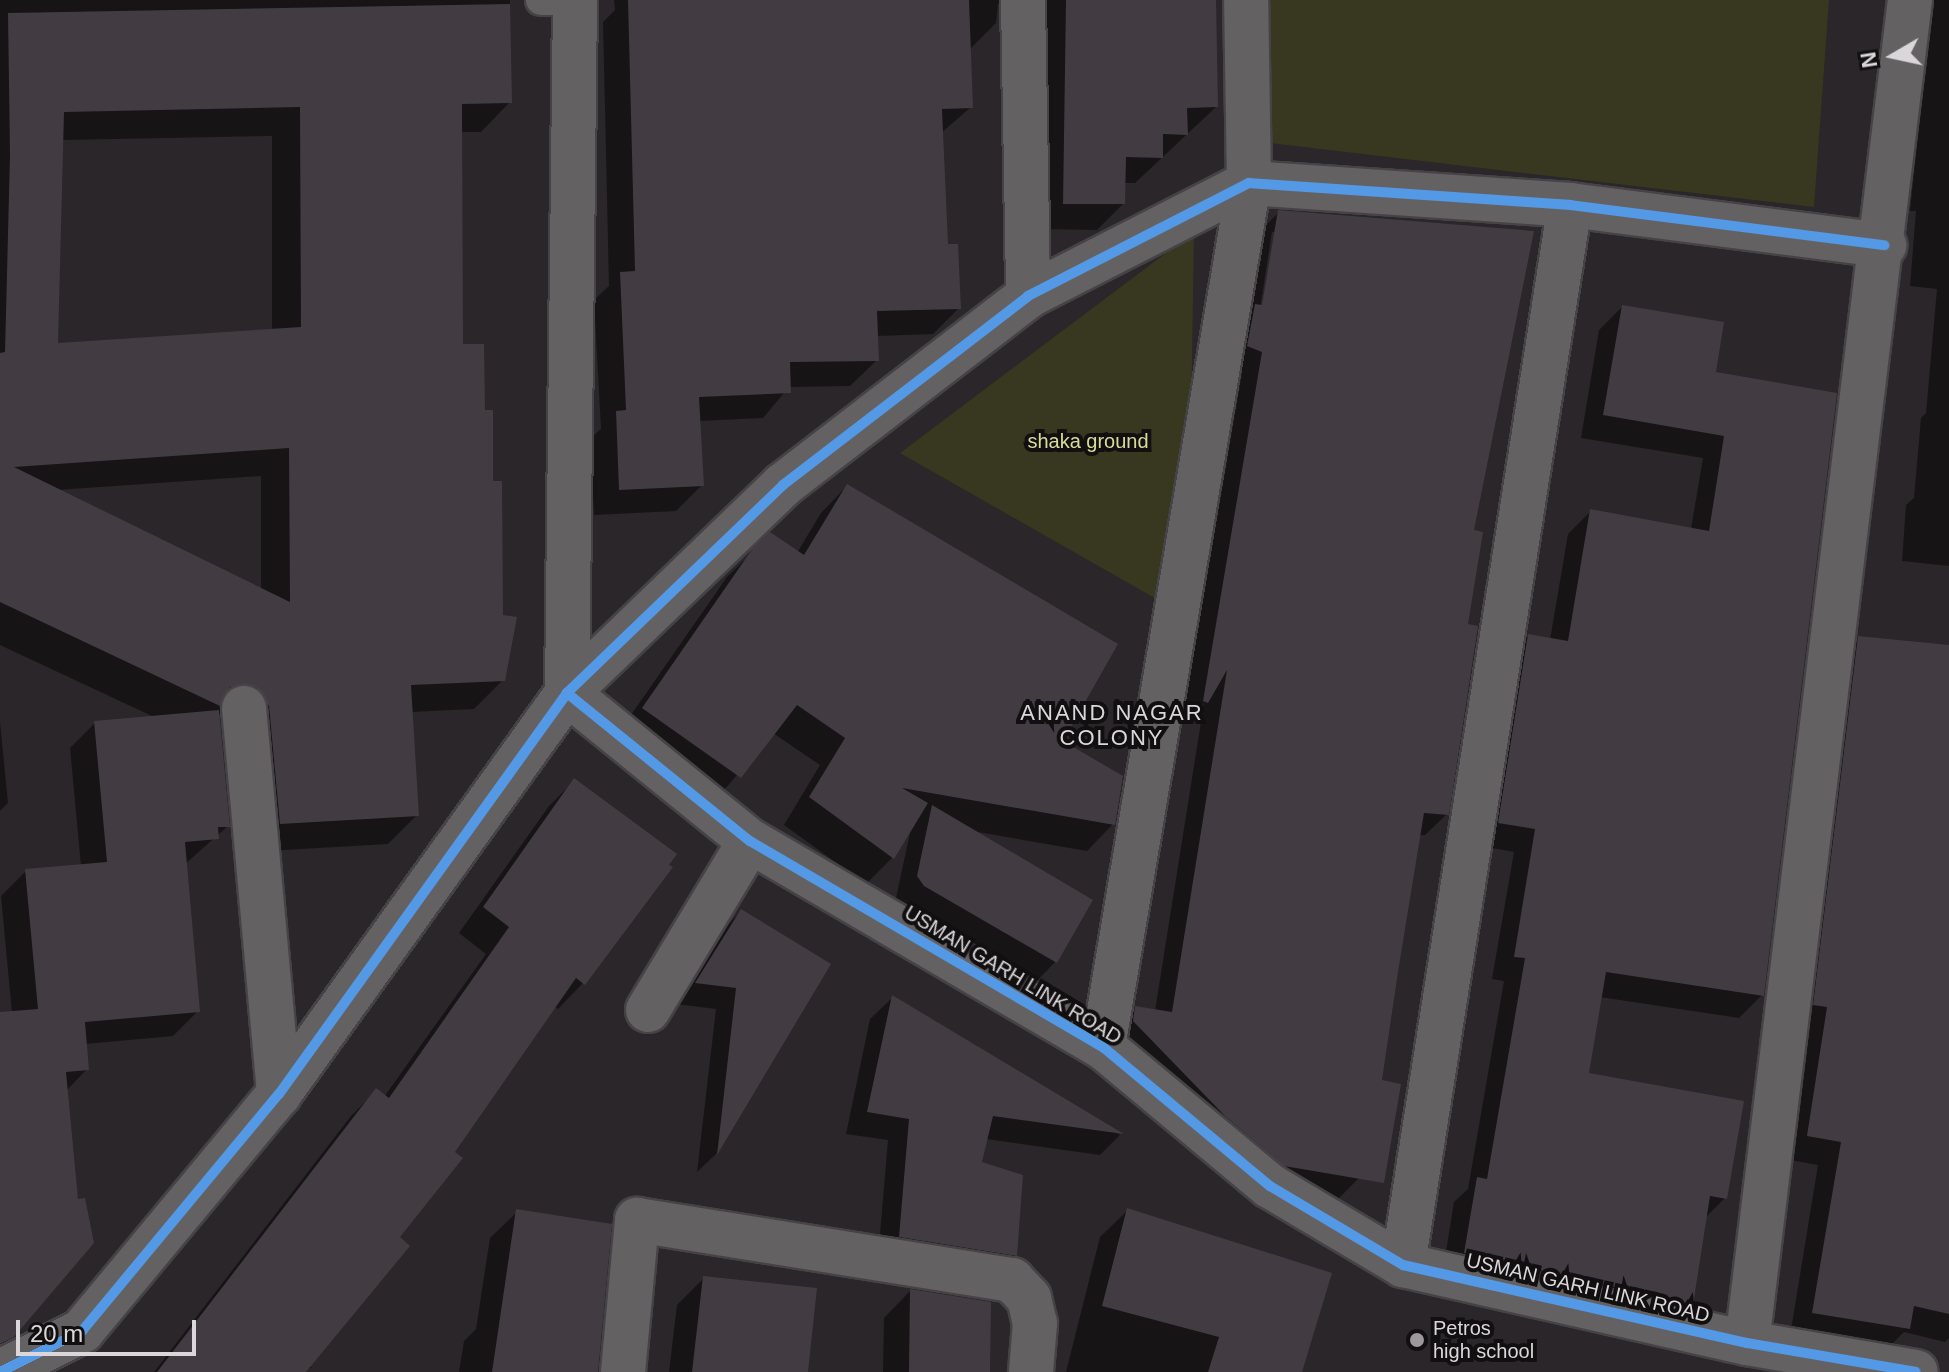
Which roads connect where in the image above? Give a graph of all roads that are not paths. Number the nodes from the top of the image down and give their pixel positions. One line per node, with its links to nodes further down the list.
1 (541, 0): 2 (lane)
2 (575, 0): 10 (street)
3 (1023, 0): 9 (street)
4 (1246, 0): 6 (street)
5 (1910, 0): 8 (street)
6 (1249, 183): 7 (street); 9 (street); 14 (street)
7 (1570, 205): 8 (street); 16 (street)
8 (1884, 245): 17 (street)
9 (1028, 296): 10 (street)
10 (567, 693): 12 (street, USMAN GARH LINK ROAD); 15 (street)
11 (244, 708): 15 (street)
12 (750, 841): 13 (street); 14 (street, USMAN GARH LINK ROAD)
13 (648, 1010)
14 (1103, 1047): 16 (street, USMAN GARH LINK ROAD)
15 (279, 1094): 18 (street)
16 (1403, 1265): 17 (street, USMAN GARH LINK ROAD)
17 (1747, 1343): 21 (street, USMAN GARH LINK ROAD)
18 (0, 1372)
19 (623, 1372): 20 (street)
20 (1031, 1372)
21 (1916, 1372)

